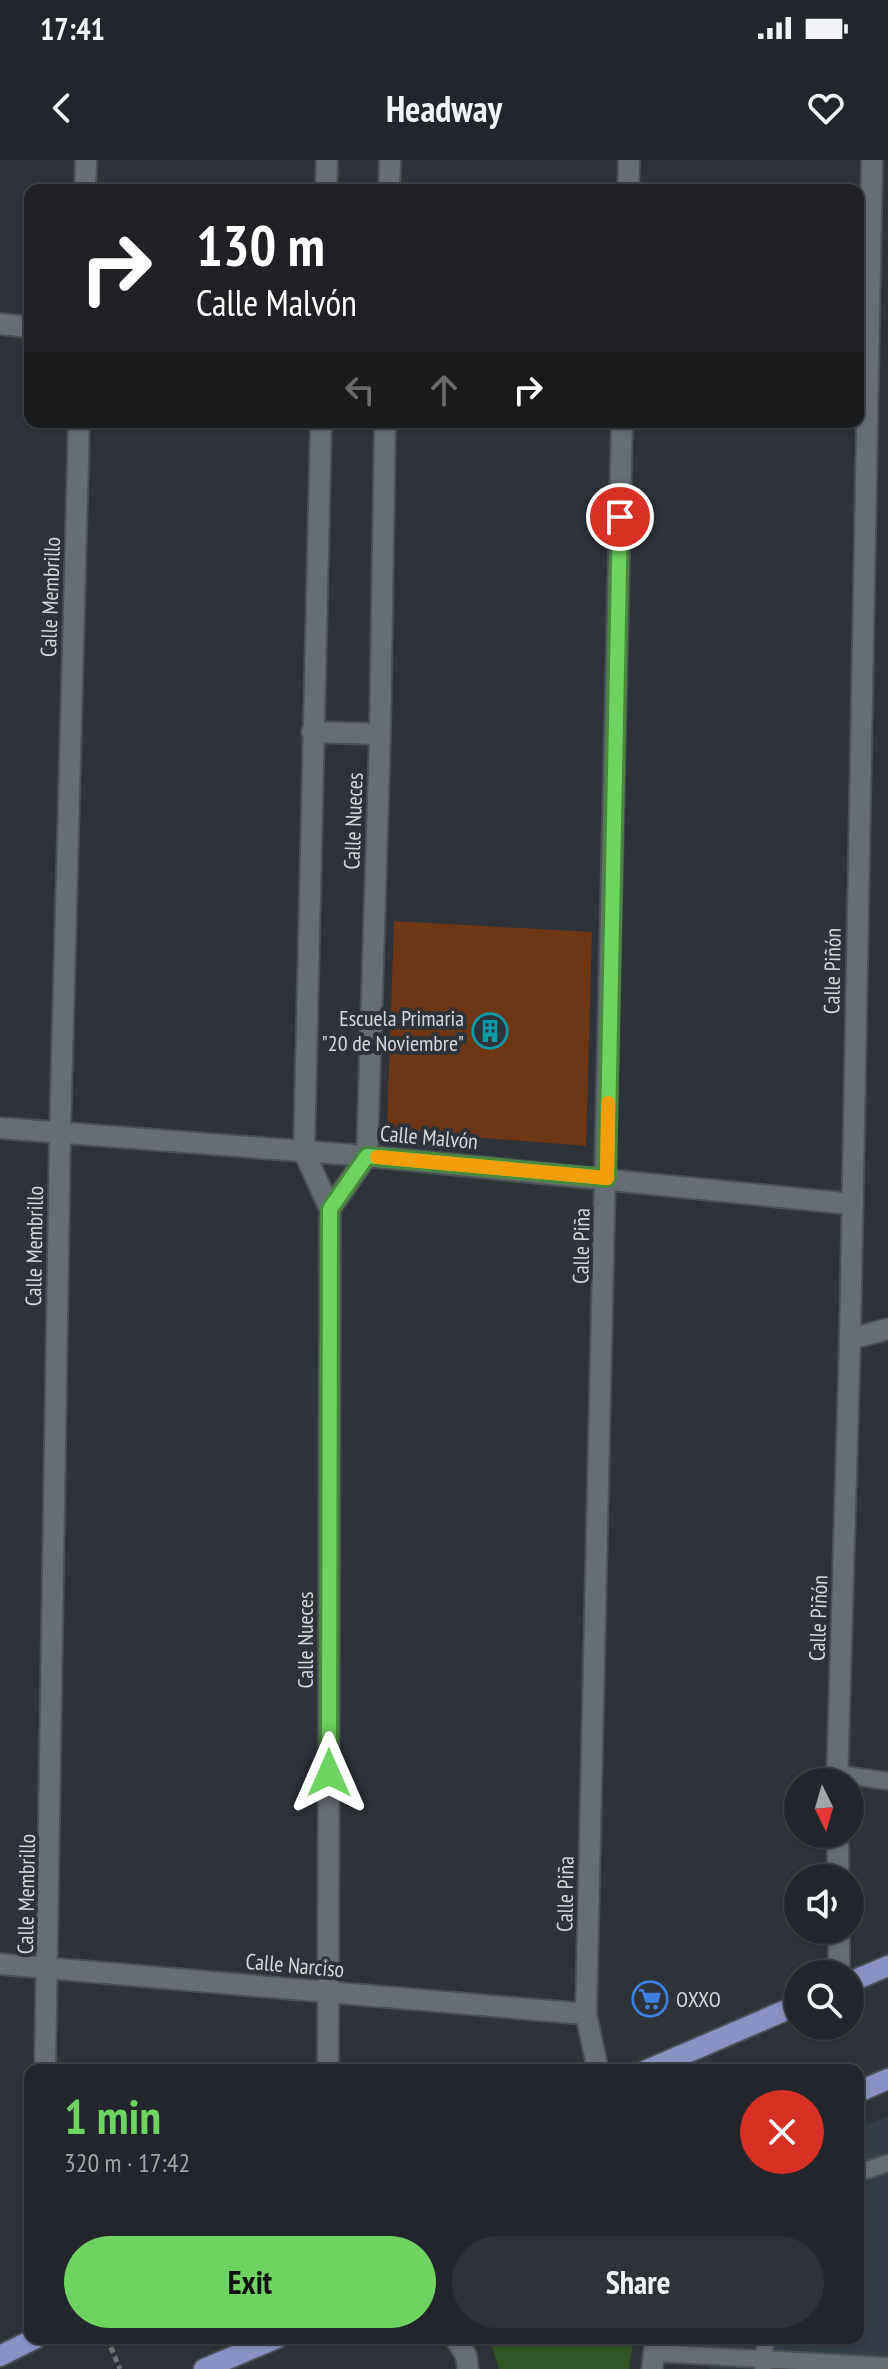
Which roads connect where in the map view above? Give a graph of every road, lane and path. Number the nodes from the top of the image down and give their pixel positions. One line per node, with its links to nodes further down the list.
1 (86, 160): 6 (street)
2 (327, 160): 7 (street)
3 (390, 160): 8 (street)
4 (629, 160): 9 (street)
5 (872, 160): 12 (street, Calle Piñón)
6 (85, 184)
7 (326, 184)
8 (389, 184)
9 (628, 184)
10 (0, 324): 11 (street)
11 (24, 326)
12 (864, 352)
13 (864, 400): 14 (street)
14 (888, 402)
15 (79, 428): 23 (street, Calle Membrillo)
16 (321, 428): 20 (street, Calle Nueces)
17 (385, 428): 21 (street, Calle Nueces)
18 (622, 428): 26 (street, Calle Piña)
19 (862, 428): 27 (street, Calle Piñón)
20 (312, 732): 21 (street); 24 (street, Calle Nueces)
21 (380, 734): 25 (street, Calle Nueces)
22 (0, 1128): 23 (street, Calle Malvón)
23 (60, 1133): 24 (street, Calle Malvón); 36 (street, Calle Membrillo)
24 (304, 1152): 25 (street, Calle Malvón); 28 (street, Calle Nueces)
25 (367, 1156): 26 (street, Calle Malvón); 28 (street)
26 (607, 1178): 27 (street, Calle Malvón); 40 (street, Calle Piña)
27 (852, 1204): 30 (street, Calle Piñón)
28 (330, 1209): 38 (street, Calle Nueces)
29 (888, 1329): 30 (street)
30 (850, 1339): 31 (street, Calle Piñón)
31 (837, 1768)
32 (864, 1780): 33 (lane)
33 (888, 1781)
34 (0, 1964): 36 (street, Calle Narciso)
35 (888, 1966): 37 (main road)
36 (49, 1968): 38 (street, Calle Narciso); 41 (street, Calle Membrillo)
37 (864, 1976)
38 (329, 1992): 40 (street, Calle Narciso); 42 (street, Calle Nueces)
39 (784, 2011): 44 (main road)
40 (586, 2014): 43 (street, Calle Piña)
41 (45, 2064)
42 (328, 2064)
43 (597, 2064)
44 (661, 2064)
45 (888, 2079): 46 (main road)
46 (864, 2089)
47 (888, 2163): 48 (lane)
48 (864, 2171)
49 (24, 2344): 55 (main road)
50 (110, 2344): 58 (path)
51 (263, 2344): 59 (main road)
52 (459, 2344): 60 (street)
53 (766, 2344): 56 (lane)
54 (654, 2353): 56 (lane)
55 (0, 2356)
56 (764, 2364): 57 (lane)
57 (888, 2366)
58 (120, 2369)
59 (204, 2369)
60 (468, 2369)

